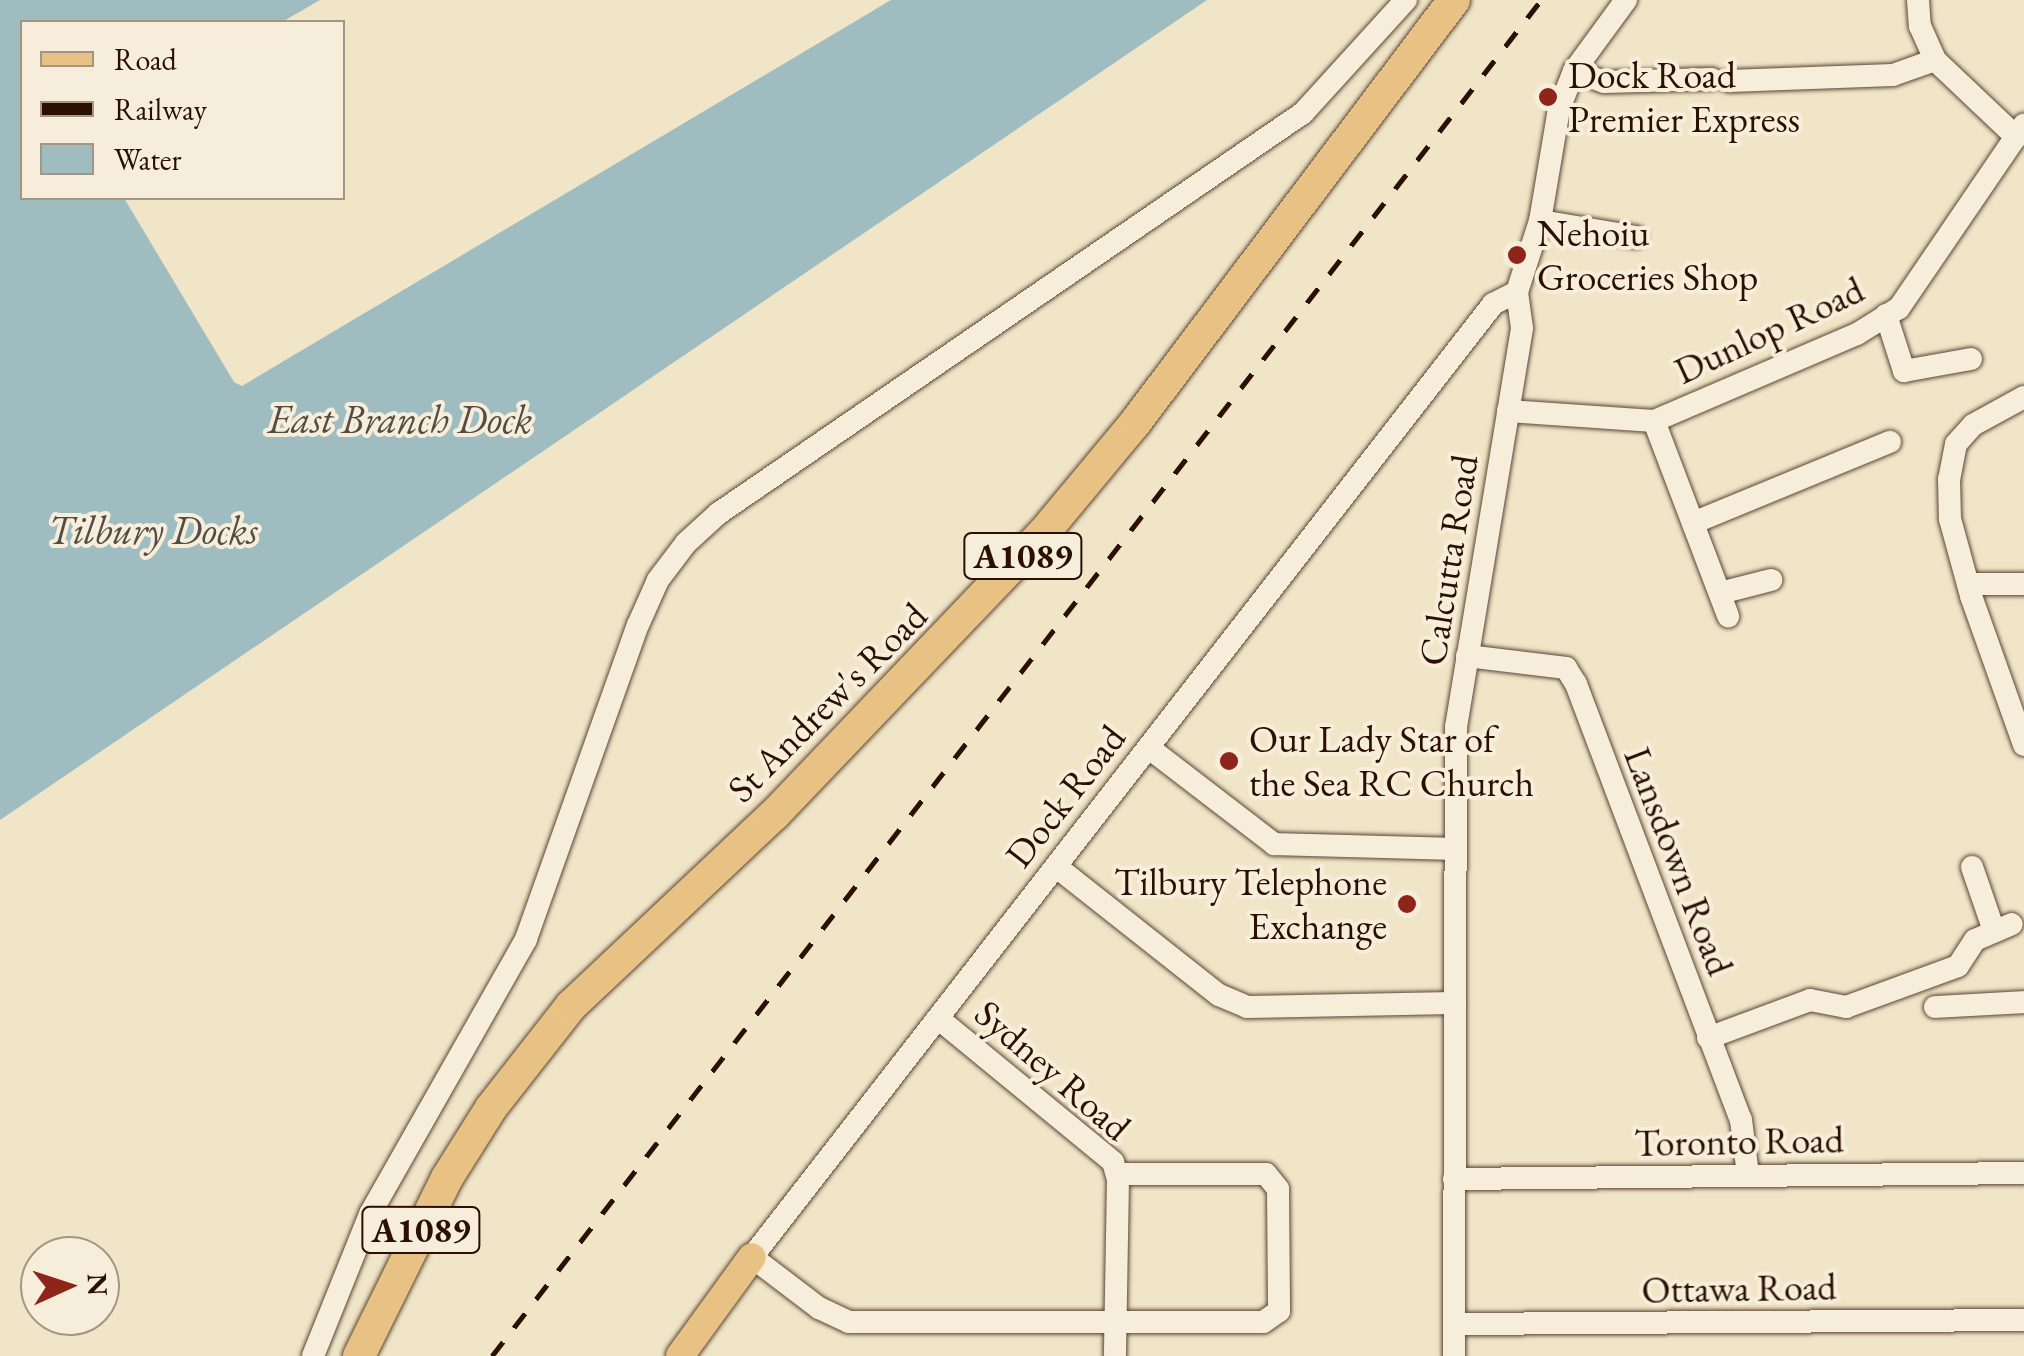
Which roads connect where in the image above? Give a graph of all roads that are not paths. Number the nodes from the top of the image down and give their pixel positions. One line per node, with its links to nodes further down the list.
1 (1406, 0): 42 (street)
2 (1454, 0): 43 (highway, St Andrew's Road / A1089)
3 (1626, 0): 6 (street)
4 (1918, 0): 5 (street)
5 (1934, 60): 6 (street); 7 (street)
6 (1571, 77): 8 (street, Calcutta Road)
7 (2020, 131): 11 (street, Dunlop Road)
8 (1540, 221): 9 (street); 10 (street, Calcutta Road)
9 (1636, 238)
10 (1517, 292): 14 (street, Calcutta Road); 25 (street, Dock Road)
11 (1886, 316): 12 (street); 15 (street, Dunlop Road)
12 (1971, 359)
13 (2024, 397): 19 (street)
14 (1508, 411): 15 (street, Dunlop Road); 23 (street, Calcutta Road)
15 (1654, 421): 17 (street)
16 (1890, 442): 17 (street)
17 (1693, 523): 21 (street)
18 (1771, 580): 21 (street)
19 (1968, 584): 20 (street); 24 (street)
20 (2024, 584)
21 (1720, 592): 22 (street)
22 (1728, 616)
23 (1467, 656): 26 (street, Calcutta Road); 33 (street, Lansdown Road)
24 (2024, 745)
25 (1149, 748): 26 (street); 28 (street, Dock Road)
26 (1455, 850): 30 (street, Calcutta Road)
27 (1972, 867): 33 (street)
28 (1058, 868): 30 (street); 32 (street, Dock Road)
29 (2024, 1002): 31 (street)
30 (1455, 1003): 37 (street, Calcutta Road)
31 (1935, 1007)
32 (939, 1018): 35 (street, Sydney Road); 38 (street, Dock Road)
33 (1708, 1038): 36 (street, Lansdown Road)
34 (2024, 1173): 36 (street, Toronto Road)
35 (1118, 1174): 40 (street, Sydney Road); 40 (street)
36 (1748, 1175): 37 (street, Toronto Road)
37 (1454, 1179): 41 (street, Calcutta Road)
38 (752, 1257): 40 (street); 44 (main road, Dock Road)
39 (2024, 1320): 41 (street, Ottawa Road)
40 (1115, 1321): 45 (street, Sydney Road)
41 (1454, 1324): 46 (street, Calcutta Road)
42 (313, 1356)
43 (359, 1356)
44 (680, 1356)
45 (1114, 1356)
46 (1454, 1356)

